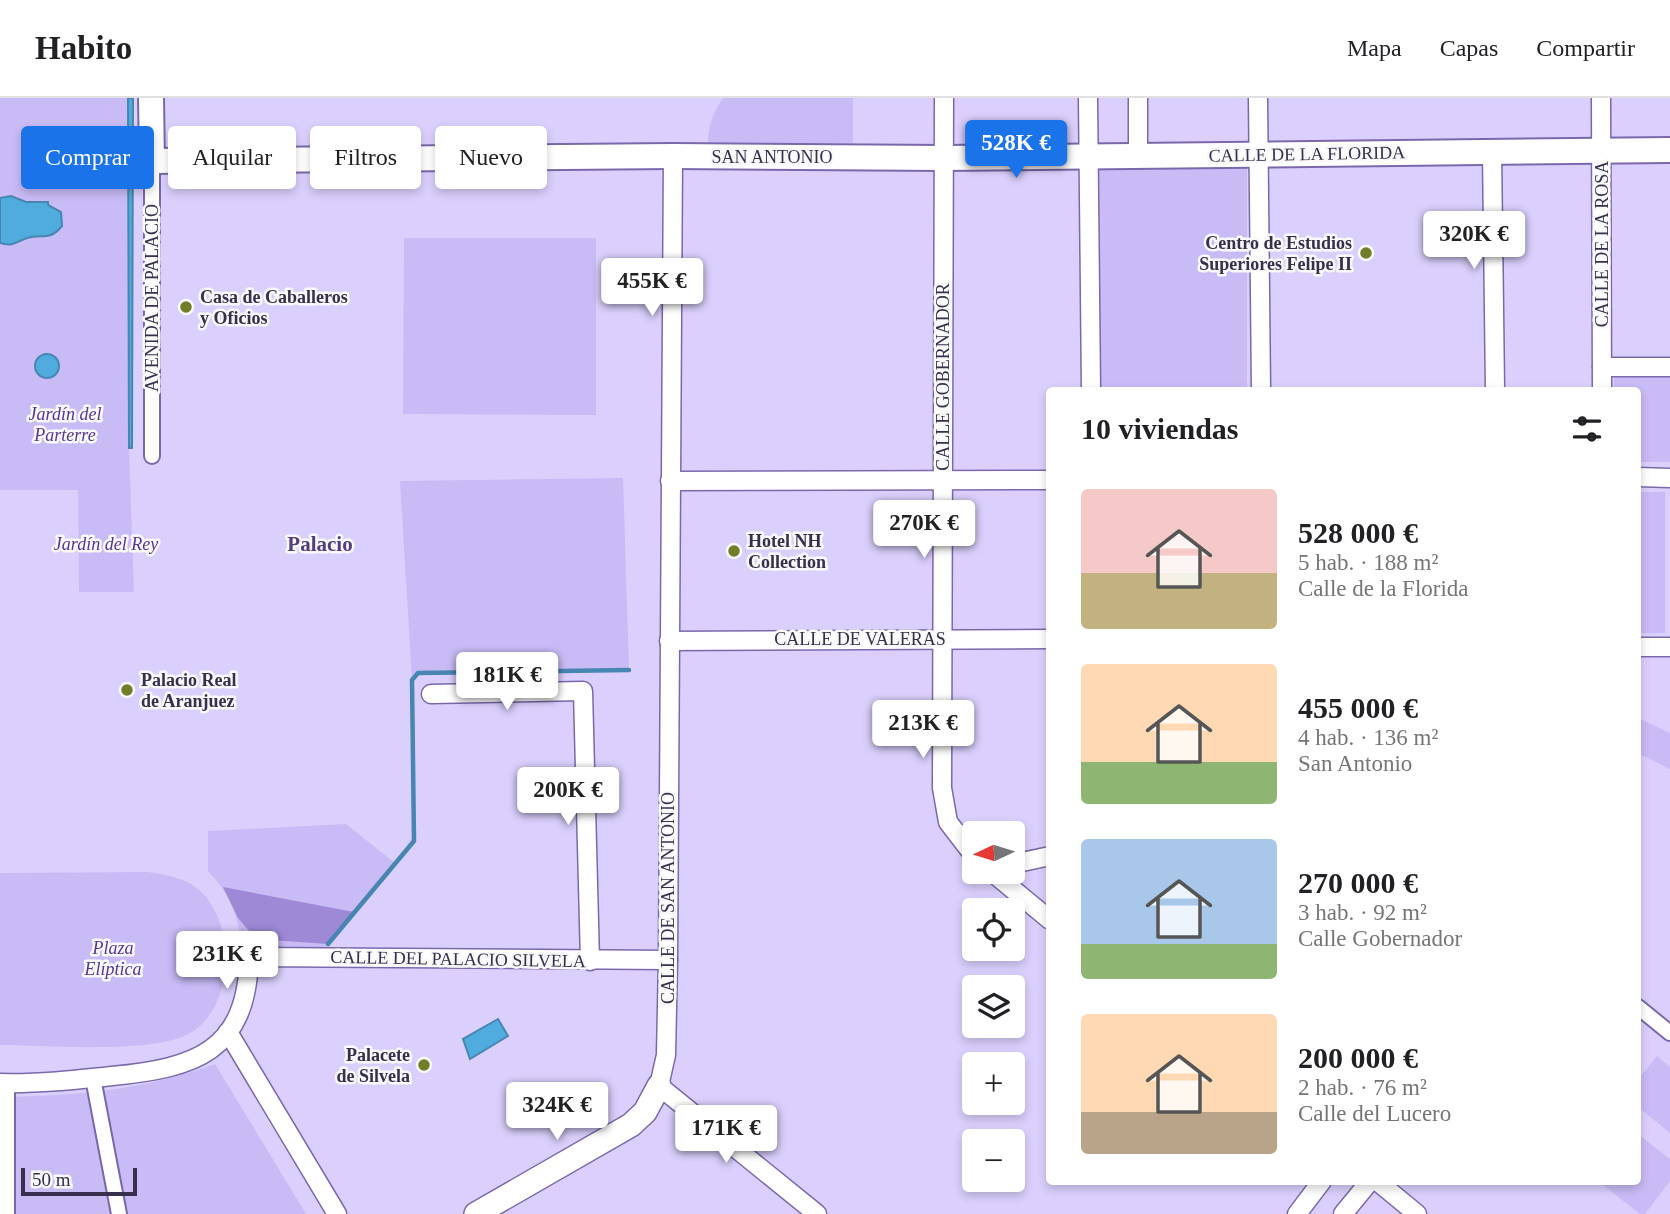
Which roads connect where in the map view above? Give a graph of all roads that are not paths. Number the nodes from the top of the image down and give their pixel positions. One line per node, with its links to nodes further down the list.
1 (151, 98): 7 (main road, AVENIDA DE PALACIO)
2 (944, 98): 15 (street, CALLE GOBERNADOR)
3 (1088, 98): 13 (street)
4 (1138, 98): 14 (street)
5 (1258, 98): 11 (street)
6 (1601, 98): 8 (street, CALLE DE LA ROSA)
7 (151, 126)
8 (1601, 150): 9 (main road, CALLE DE LA FLORIDA); 10 (main road, CALLE DE LA FLORIDA); 18 (street, CALLE DE LA ROSA)
9 (1670, 150)
10 (1492, 151): 11 (main road, CALLE DE LA FLORIDA); 22 (street)
11 (1259, 155): 14 (main road, CALLE DE LA FLORIDA); 21 (street)
12 (673, 156): 15 (main road, SAN ANTONIO); 16 (main road, SAN ANTONIO); 28 (street)
13 (1088, 156): 14 (main road, CALLE DE LA FLORIDA); 15 (main road, CALLE DE LA FLORIDA); 20 (street)
14 (1138, 156)
15 (944, 158): 29 (street, CALLE GOBERNADOR)
16 (154, 161)
17 (152, 189): 24 (street, AVENIDA DE PALACIO)
18 (1602, 367): 19 (street); 23 (street, CALLE DE LA ROSA)
19 (1670, 368)
20 (1091, 387)
21 (1261, 387)
22 (1494, 387)
23 (1602, 387)
24 (152, 456)
25 (1641, 477): 26 (street)
26 (1670, 478)
27 (1046, 480): 29 (street)
28 (670, 481): 29 (street); 32 (street, CALLE DE SAN ANTONIO)
29 (943, 481): 30 (street, CALLE GOBERNADOR)
30 (942, 639): 31 (street, CALLE DE VALERAS); 32 (street, CALLE DE VALERAS); 36 (street, CALLE GOBERNADOR)
31 (1046, 639)
32 (669, 641): 41 (street, CALLE DE SAN ANTONIO)
33 (1641, 647): 34 (street)
34 (1670, 647)
35 (430, 694): 42 (street)
36 (962, 842)
37 (1046, 857): 38 (street)
38 (1026, 861)
39 (1006, 884): 40 (street)
40 (1046, 917)
41 (668, 960): 42 (street, CALLE DEL PALACIO SILVELA); 48 (street, CALLE DE SAN ANTONIO)
42 (590, 961): 44 (street, CALLE DEL PALACIO SILVELA)
43 (1641, 1009): 45 (street)
44 (228, 1032): 46 (street); 54 (street)
45 (1670, 1033)
46 (93, 1079): 47 (street); 53 (street)
47 (3, 1083): 52 (street)
48 (659, 1086): 55 (street, CALLE DE SAN ANTONIO); 56 (street)
49 (1319, 1185): 57 (street)
50 (1367, 1185): 58 (street)
51 (1382, 1185): 59 (street)
52 (7, 1214)
53 (119, 1214)
54 (337, 1214)
55 (476, 1214)
56 (817, 1214)
57 (1297, 1214)
58 (1343, 1214)
59 (1417, 1214)

